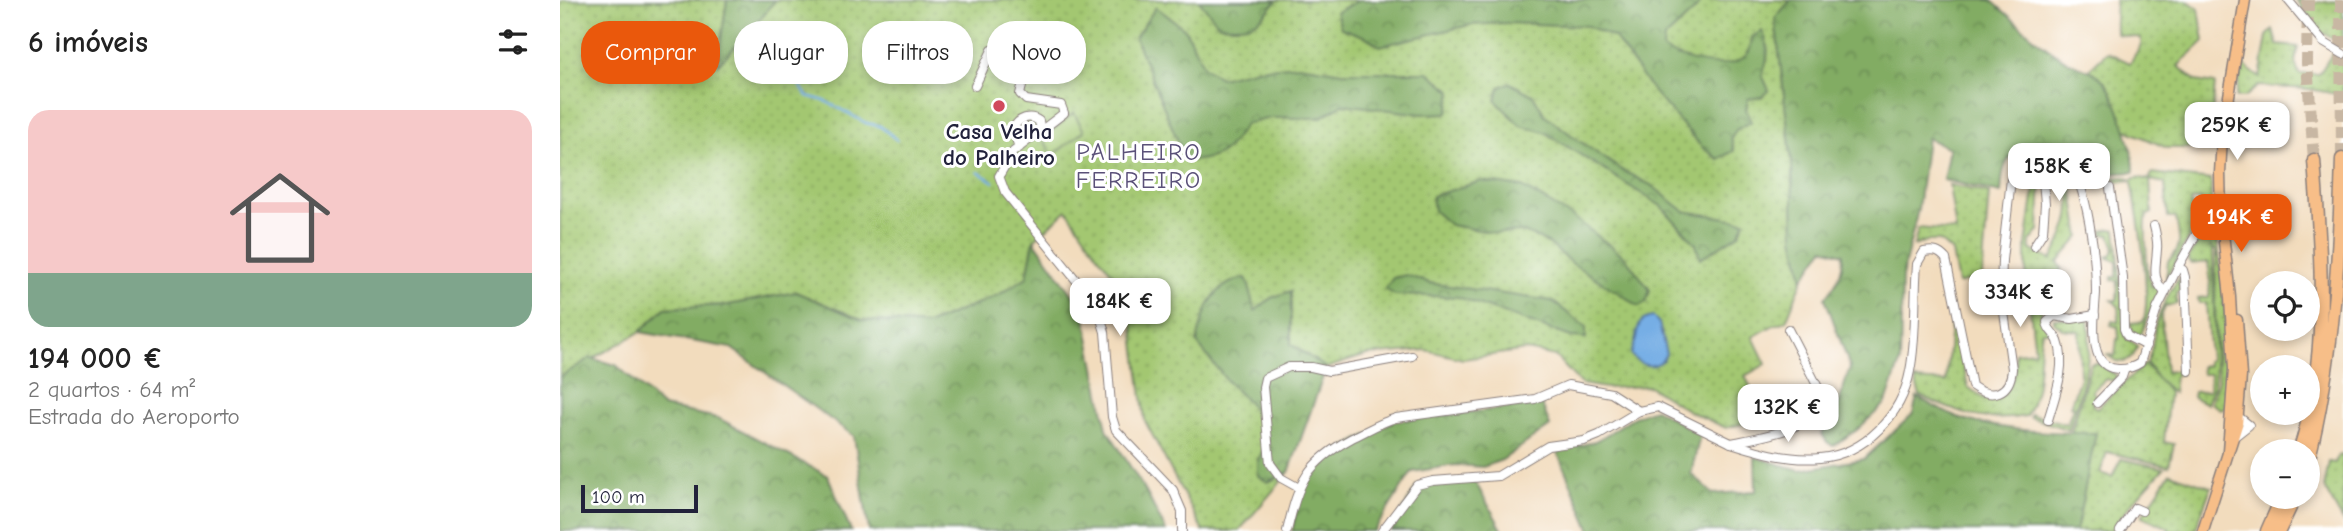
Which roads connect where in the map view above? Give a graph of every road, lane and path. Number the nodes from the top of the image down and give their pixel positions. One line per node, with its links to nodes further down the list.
1 (2245, 0): 12 (main road)
2 (2288, 0): 3 (street)
3 (2343, 54)
4 (975, 86): 5 (street)
5 (1041, 132): 6 (street); 6 (street)
6 (1019, 148): 39 (street)
7 (2039, 153): 15 (street); 19 (street); 33 (street)
8 (2342, 159): 32 (highway)
9 (2314, 160): 31 (highway)
10 (2110, 188): 21 (street)
11 (2200, 201): 13 (street)
12 (2221, 214): 13 (street); 18 (main road)
13 (2203, 222): 16 (street)
14 (2154, 226): 17 (street)
15 (2034, 246)
16 (2179, 267): 17 (street); 24 (street)
17 (2165, 293): 21 (street)
18 (2230, 298): 25 (main road); 28 (main road)
19 (2095, 315): 23 (street); 29 (street)
20 (1788, 329): 33 (street)
21 (2146, 346): 23 (street)
22 (1412, 356): 35 (street)
23 (2124, 370): 26 (street)
24 (2189, 370)
25 (2234, 378): 28 (main road); 34 (main road)
26 (2097, 404)
27 (1639, 411): 33 (street); 35 (street); 41 (street)
28 (2239, 417): 30 (main road); 30 (street)
29 (2048, 419)
30 (2235, 436): 34 (main road)
31 (2302, 439)
32 (2313, 439)
33 (1731, 443)
34 (2228, 451): 43 (main road)
35 (1299, 488): 40 (street)
36 (2277, 509): 44 (highway)
37 (2289, 509): 45 (highway)
38 (2142, 511): 42 (street)
39 (1181, 531)
40 (1287, 531)
41 (1382, 531)
42 (2120, 531)
43 (2203, 531)
44 (2267, 531)
45 (2279, 531)

